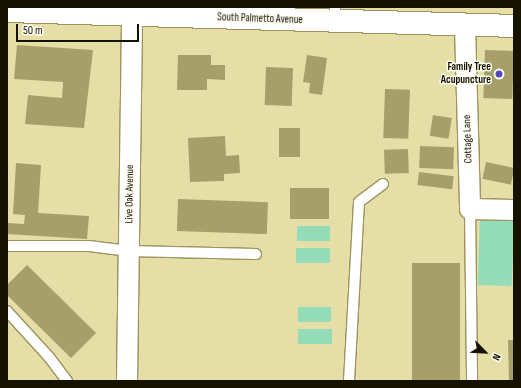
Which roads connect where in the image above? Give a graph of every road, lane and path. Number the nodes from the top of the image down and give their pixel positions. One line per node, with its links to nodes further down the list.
1 (7, 11): 2 (street, South Palmetto Avenue)
2 (132, 11): 3 (street, South Palmetto Avenue); 11 (street, Live Oak Avenue)
3 (287, 13): 4 (street, South Palmetto Avenue)
4 (335, 14): 5 (street, South Palmetto Avenue)
5 (465, 26): 6 (street, South Palmetto Avenue); 8 (street, Cottage Lane)
6 (514, 26)
7 (383, 184): 16 (lane)
8 (470, 209): 9 (street); 17 (lane)
9 (514, 210)
10 (7, 246): 11 (lane)
11 (129, 251): 12 (lane); 15 (street, Live Oak Avenue)
12 (256, 254)
13 (7, 311): 14 (lane)
14 (67, 381)
15 (127, 381)
16 (349, 381)
17 (472, 381)

